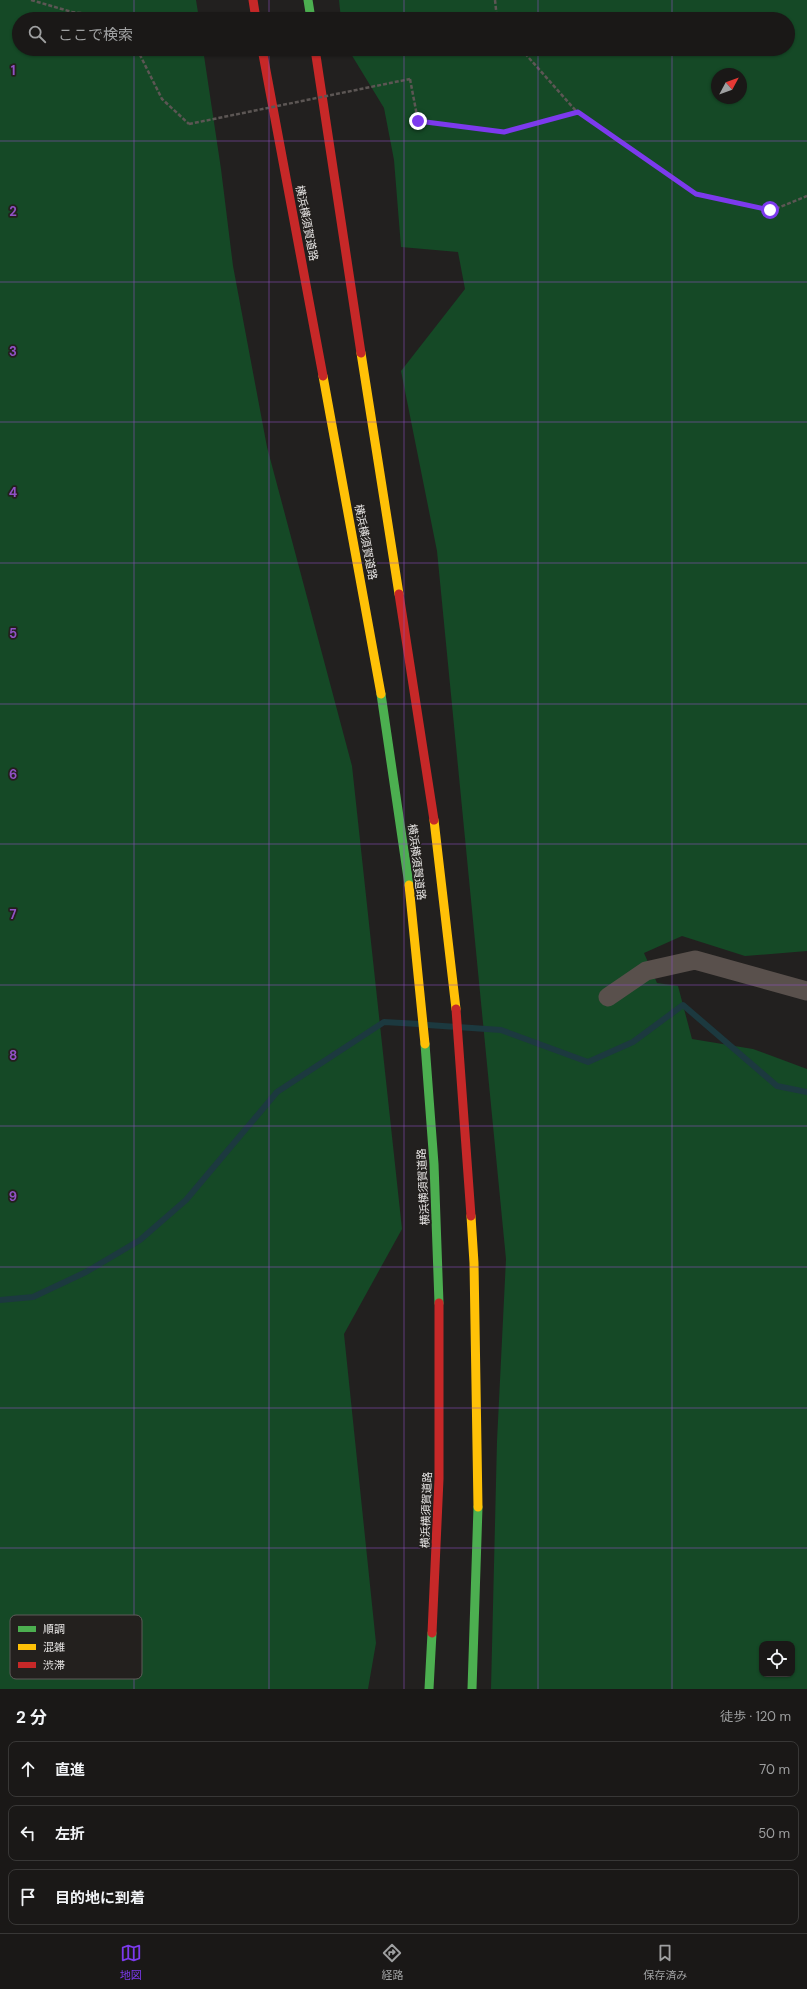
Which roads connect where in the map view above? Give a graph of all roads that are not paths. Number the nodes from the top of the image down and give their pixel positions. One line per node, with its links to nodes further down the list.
1 (253, 0): 3 (highway)
2 (308, 0): 4 (highway)
3 (255, 12)
4 (310, 12)
5 (263, 56): 9 (highway, 横浜横須賀道路)
6 (316, 56): 10 (highway, 横浜横須賀道路)
7 (807, 991): 8 (street)
8 (608, 997)
9 (429, 1689)
10 (472, 1689)

